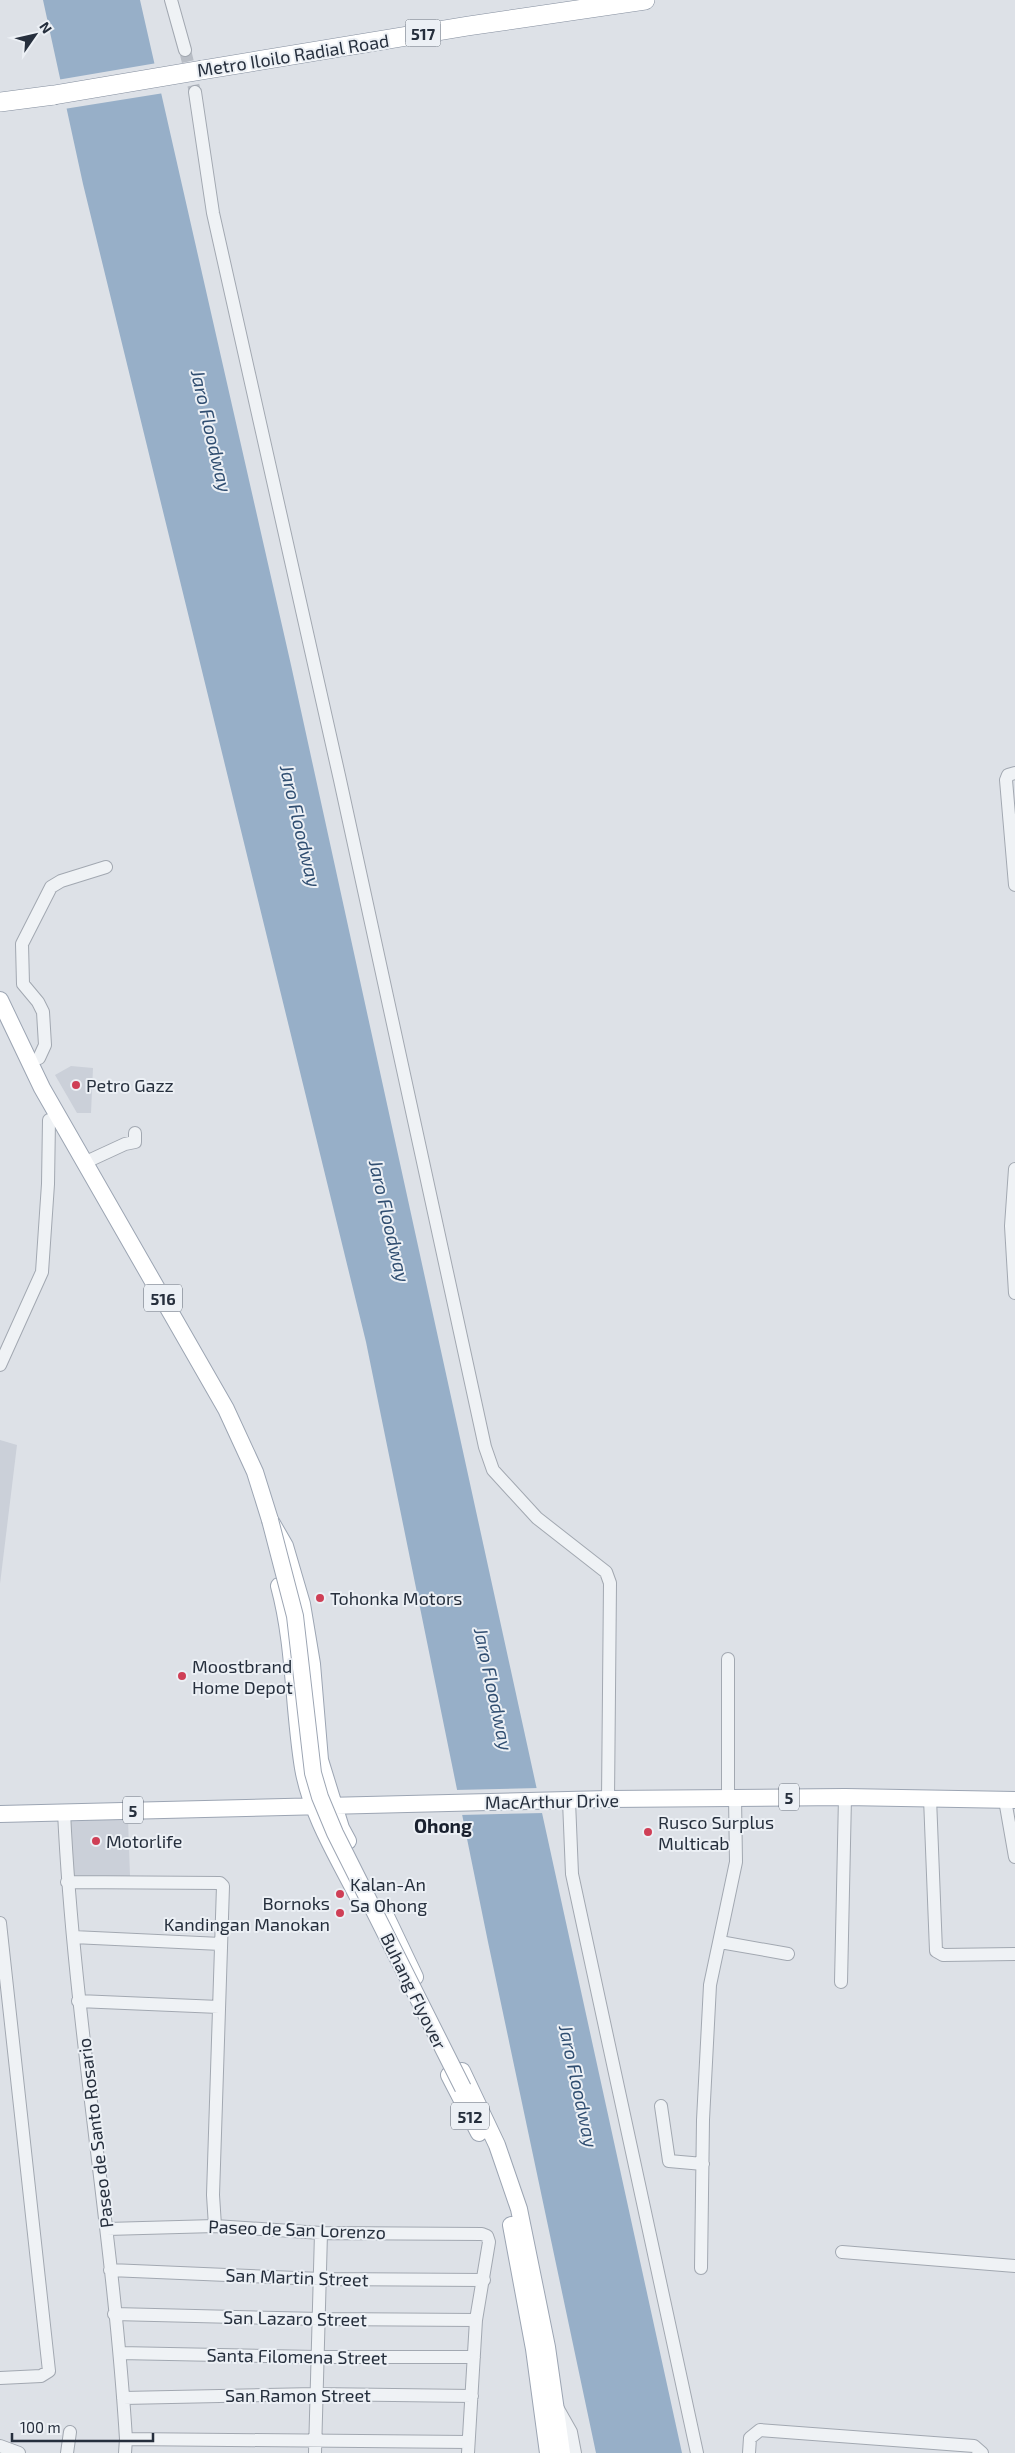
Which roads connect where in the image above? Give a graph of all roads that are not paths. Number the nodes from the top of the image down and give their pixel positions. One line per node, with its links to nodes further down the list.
1 (171, 0): 3 (street)
2 (645, 0): 5 (highway, Metro Iloilo Radial Road / 517, bridge)
3 (185, 50)
4 (194, 92): 26 (street)
5 (0, 102)
6 (1015, 773): 8 (street)
7 (106, 867): 10 (street)
8 (1015, 885)
9 (0, 1000): 11 (main road, 516)
10 (39, 1058): 11 (main road)
11 (40, 1084): 12 (main road); 14 (main road, 516)
12 (49, 1120): 18 (street)
13 (135, 1133): 14 (street)
14 (86, 1162): 19 (main road, 516)
15 (1015, 1169): 16 (street)
16 (1013, 1228): 17 (street)
17 (1015, 1293)
18 (0, 1365)
19 (270, 1520): 21 (main road, 516); 22 (main road, 516); 49 (main road, Buhang Flyover / 512, bridge)
20 (728, 1659): 24 (street)
21 (303, 1769): 29 (main road); 30 (main road, 516)
22 (324, 1776): 31 (main road, 516); 32 (main road)
23 (845, 1797): 24 (main road, MacArthur Drive / 5); 25 (main road, MacArthur Drive / 5); 45 (street)
24 (732, 1798): 26 (main road, MacArthur Drive / 5); 41 (street)
25 (930, 1798): 28 (main road, MacArthur Drive / 5); 44 (street)
26 (608, 1799): 27 (main road, MacArthur Drive / 5)
27 (567, 1800): 32 (main road, MacArthur Drive / 5); 83 (street)
28 (1010, 1800): 37 (street)
29 (285, 1805): 30 (main road, MacArthur Drive / 5); 33 (main road, MacArthur Drive / 5); 35 (main road)
30 (314, 1805): 31 (main road, MacArthur Drive / 5); 35 (main road, 512)
31 (334, 1805): 32 (main road, MacArthur Drive / 5); 36 (main road, 512)
32 (362, 1805): 36 (main road)
33 (64, 1812): 34 (main road, MacArthur Drive / 5); 38 (street, Paseo de Santo Rosario)
34 (0, 1814)
35 (326, 1833): 49 (main road, 512)
36 (349, 1843): 49 (main road, 512)
37 (1015, 1857)
38 (67, 1882): 40 (street, Paseo de Santo Rosario); 42 (street)
39 (0, 1923): 66 (street)
40 (73, 1937): 42 (street); 46 (street, Paseo de Santo Rosario)
41 (720, 1942): 43 (street); 50 (street)
42 (221, 1944): 47 (street)
43 (788, 1954)
44 (1015, 1954)
45 (841, 1982)
46 (78, 2001): 47 (street); 52 (street, Paseo de Santo Rosario)
47 (219, 2008): 51 (street)
48 (661, 2106): 50 (street)
49 (472, 2107): 67 (main road, 512)
50 (703, 2164): 56 (street)
51 (214, 2226): 52 (street, Paseo de San Lorenzo); 53 (street, Paseo de San Lorenzo)
52 (107, 2229): 57 (street, Paseo de Santo Rosario)
53 (321, 2233): 58 (street); 59 (street, Paseo de San Lorenzo)
54 (842, 2252): 55 (street)
55 (1015, 2266)
56 (701, 2268)
57 (110, 2270): 58 (street, San Martin Street); 60 (street, Paseo de Santo Rosario)
58 (321, 2279): 59 (street, San Martin Street); 61 (street)
59 (484, 2280): 62 (street)
60 (114, 2314): 61 (street, San Lazaro Street); 63 (street, Paseo de Santo Rosario)
61 (320, 2319): 62 (street, San Lazaro Street); 64 (street)
62 (476, 2320): 65 (street)
63 (120, 2353): 64 (street, Santa Filomena Street); 70 (street, Paseo de Santo Rosario)
64 (316, 2357): 65 (street, Santa Filomena Street); 68 (street)
65 (474, 2357): 69 (street)
66 (0, 2378)
67 (546, 2385): 71 (main road, 512); 80 (main road, 512)
68 (315, 2394): 69 (street, San Ramon Street); 70 (street, San Ramon Street); 75 (street)
69 (472, 2396): 76 (street)
70 (124, 2398): 73 (street, Paseo de Santo Rosario)
71 (557, 2407): 81 (main road, 512); 82 (street)
72 (70, 2432): 78 (street)
73 (126, 2439): 75 (street); 79 (street, Paseo de Santo Rosario)
74 (0, 2446): 77 (street)
75 (315, 2448): 76 (street)
76 (468, 2448)
77 (19, 2453)
78 (67, 2453)
79 (124, 2453)
80 (548, 2453)
81 (562, 2453)
82 (576, 2453)
83 (697, 2453)
84 (749, 2453): 85 (street)
85 (982, 2453)

